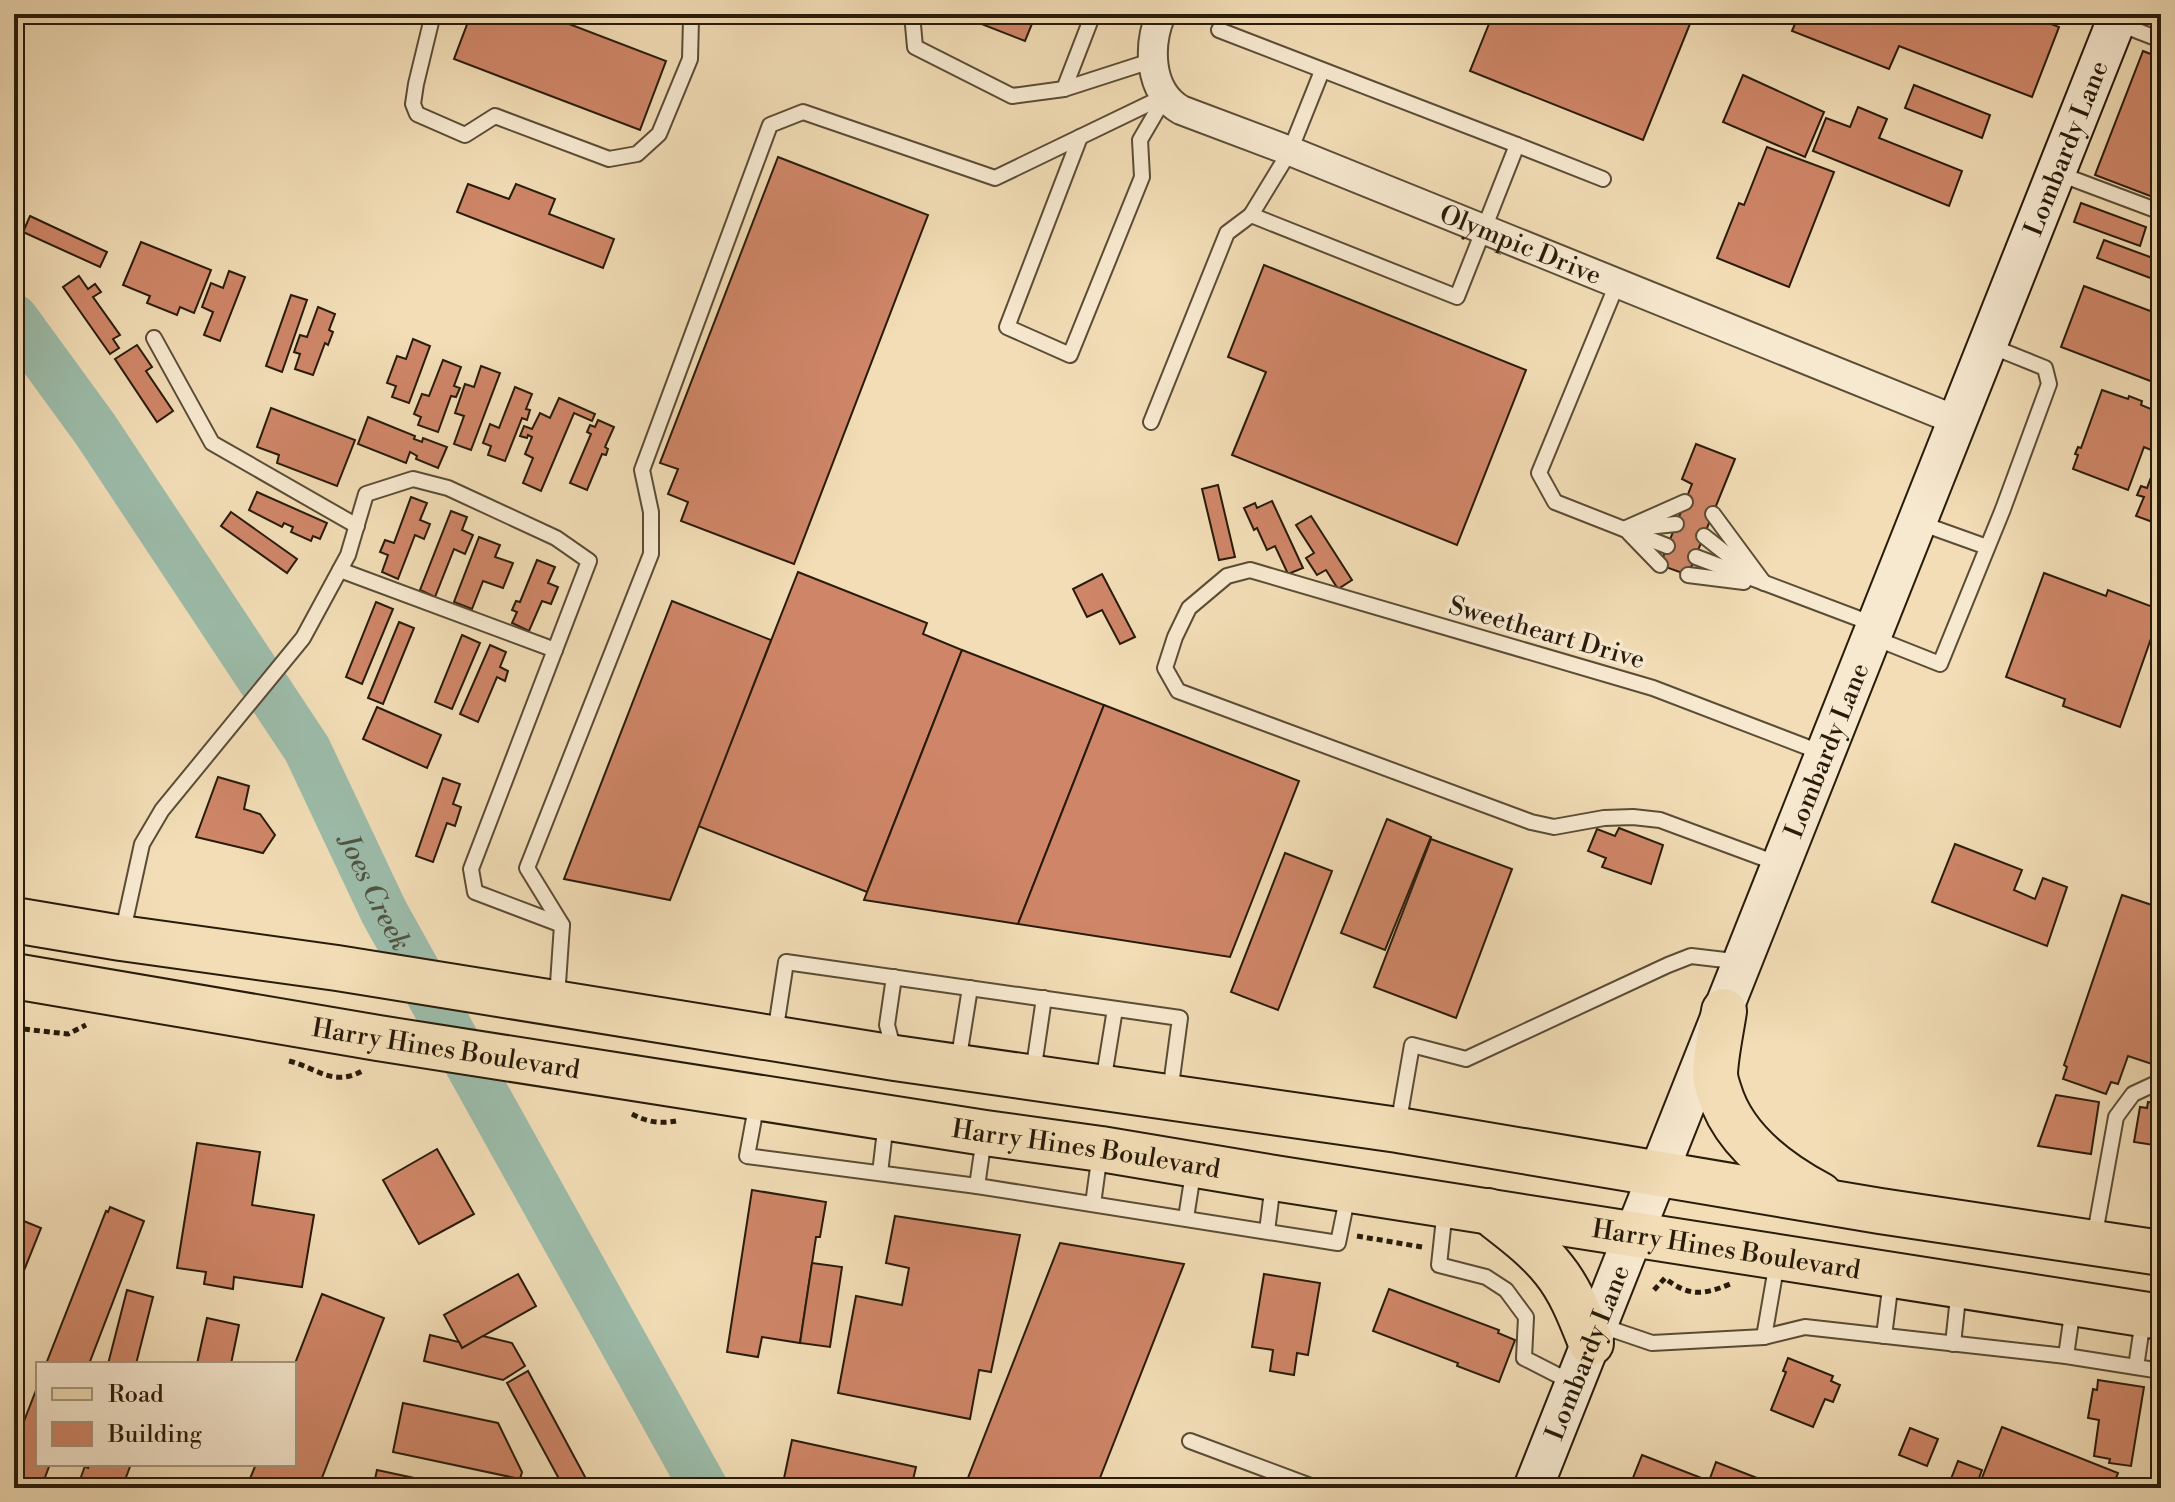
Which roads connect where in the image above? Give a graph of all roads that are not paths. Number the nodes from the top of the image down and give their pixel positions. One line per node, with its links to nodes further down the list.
1 (433, 14): 2 (lane)
2 (687, 14)
3 (912, 14): 11 (lane)
4 (1093, 14): 11 (lane)
5 (1161, 14): 9 (street)
6 (2110, 17): 8 (lane); 16 (main road, Lombardy Lane)
7 (1219, 30): 10 (lane)
8 (2161, 40)
9 (1154, 60): 11 (lane); 12 (street)
10 (1322, 71): 14 (lane); 15 (lane)
11 (1064, 89)
12 (1165, 96): 13 (lane); 13 (lane); 15 (street, Olympic Drive)
13 (1080, 137): 45 (lane)
14 (1517, 145): 17 (lane); 20 (lane)
15 (1290, 151): 19 (lane); 20 (street, Olympic Drive)
16 (2056, 173): 18 (lane); 23 (main road, Lombardy Lane)
17 (1603, 179)
18 (2161, 212)
19 (1251, 215): 20 (lane); 25 (lane)
20 (1484, 231): 21 (street, Olympic Drive)
21 (1617, 284): 24 (street, Olympic Drive); 31 (lane)
22 (154, 338): 30 (lane)
23 (1987, 345): 24 (main road, Lombardy Lane); 34 (lane)
24 (1958, 421): 28 (main road, Lombardy Lane)
25 (1151, 422)
26 (1685, 502): 31 (lane)
27 (1713, 514): 39 (lane)
28 (1918, 522): 34 (lane); 40 (main road, Lombardy Lane)
29 (1676, 524): 31 (lane)
30 (357, 526): 37 (lane); 41 (lane)
31 (1624, 529): 33 (lane); 36 (lane)
32 (1704, 536): 39 (lane)
33 (1667, 546)
34 (1987, 547): 40 (lane)
35 (1696, 557): 39 (lane)
36 (1660, 565)
37 (340, 570): 41 (lane); 46 (lane)
38 (1688, 575): 39 (lane)
39 (1764, 584): 40 (lane)
40 (1875, 631): 42 (main road, Lombardy Lane)
41 (555, 650): 45 (lane)
42 (1826, 754): 43 (main road, Lombardy Lane); 43 (lane, Sweetheart Drive)
43 (1782, 865): 47 (main road, Lombardy Lane)
44 (14, 920): 46 (main road)
45 (562, 925): 52 (lane)
46 (121, 938): 52 (main road); 53 (main road)
47 (1743, 963): 55 (main road, Lombardy Lane); 66 (lane)
48 (14, 976): 53 (main road, Harry Hines Boulevard)
49 (894, 977): 50 (lane); 56 (lane); 57 (lane)
50 (970, 988): 51 (lane); 59 (lane)
51 (1044, 998): 54 (lane); 60 (lane)
52 (557, 1003): 56 (main road); 58 (main road)
53 (102, 1009): 58 (main road, Harry Hines Boulevard)
54 (1115, 1009): 62 (lane); 64 (lane)
55 (1724, 1011): 71 (main road, Lombardy Lane); 77 (main road)
56 (775, 1038): 57 (main road)
57 (895, 1058): 59 (main road); 65 (main road)
58 (548, 1064): 63 (main road, Harry Hines Boulevard)
59 (957, 1067): 60 (main road)
60 (1032, 1078): 62 (main road)
61 (2161, 1081): 82 (lane)
62 (1103, 1088): 64 (main road)
63 (758, 1097): 65 (main road, Harry Hines Boulevard); 70 (lane)
64 (1169, 1097): 66 (main road)
65 (887, 1118): 67 (main road, Harry Hines Boulevard); 70 (lane)
66 (1398, 1130): 71 (main road)
67 (985, 1133): 68 (main road, Harry Hines Boulevard); 73 (lane)
68 (1101, 1149): 69 (main road, Harry Hines Boulevard); 75 (lane)
69 (1194, 1163): 72 (main road, Harry Hines Boulevard); 79 (lane)
70 (880, 1173): 73 (lane)
71 (1659, 1174): 77 (main road); 81 (main road, Lombardy Lane)
72 (1274, 1178): 74 (main road, Harry Hines Boulevard); 80 (lane)
73 (977, 1186): 75 (lane)
74 (1349, 1189): 76 (main road, Harry Hines Boulevard); 80 (lane)
75 (1093, 1204): 79 (lane)
76 (1446, 1204): 78 (main road, Harry Hines Boulevard); 96 (lane)
77 (1836, 1204): 82 (main road)
78 (1488, 1211): 81 (main road, Harry Hines Boulevard); 89 (main road)
79 (1186, 1218): 80 (lane)
80 (1267, 1231)
81 (1635, 1233): 84 (main road, Harry Hines Boulevard); 89 (main road, Lombardy Lane)
82 (2094, 1242): 83 (main road)
83 (2161, 1253)
84 (1778, 1257): 85 (main road, Harry Hines Boulevard); 91 (lane)
85 (1891, 1275): 86 (main road, Harry Hines Boulevard); 90 (lane)
86 (1960, 1285): 87 (main road, Harry Hines Boulevard); 92 (lane)
87 (2074, 1303): 88 (main road, Harry Hines Boulevard); 93 (lane)
88 (2153, 1315): 94 (lane)
89 (1595, 1334): 91 (lane); 96 (main road, Lombardy Lane)
90 (1884, 1336): 91 (lane); 92 (lane)
91 (1764, 1337)
92 (1953, 1344): 93 (lane)
93 (2066, 1356): 94 (lane)
94 (2136, 1367): 95 (lane)
95 (2161, 1371)
96 (1575, 1384): 99 (main road, Lombardy Lane)
97 (1190, 1441): 98 (lane)
98 (1316, 1488)
99 (1533, 1488)

